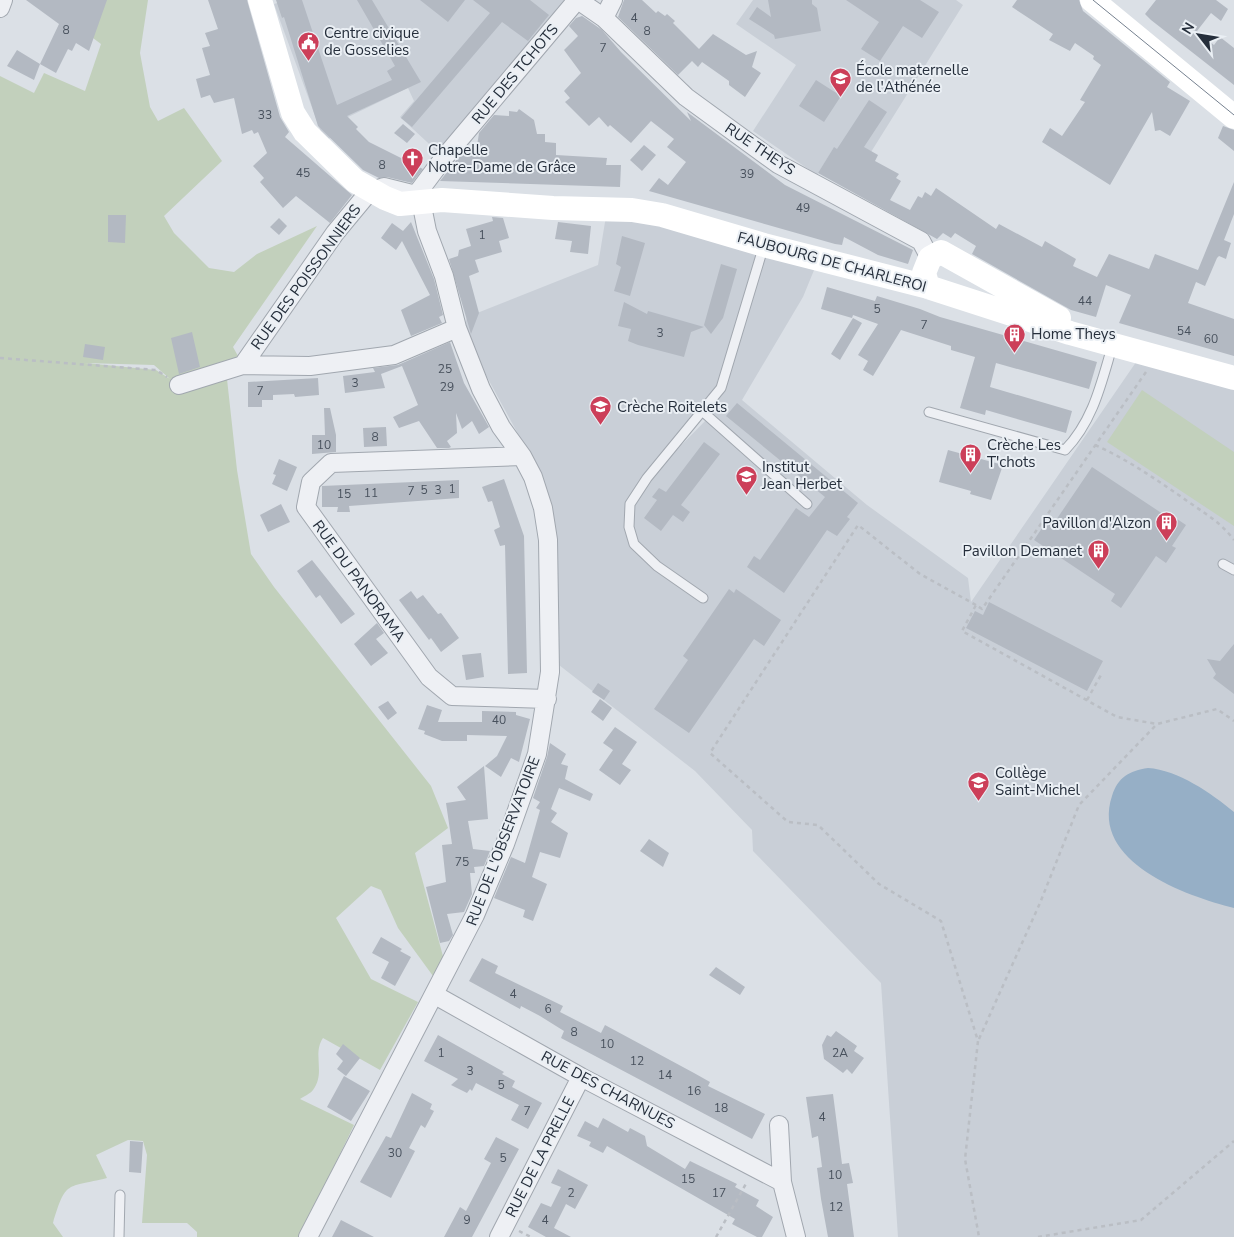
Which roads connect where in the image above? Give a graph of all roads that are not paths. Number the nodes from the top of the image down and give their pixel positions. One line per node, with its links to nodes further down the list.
1 (3, 0): 6 (street)
2 (260, 0): 9 (main road, FAUBOURG DE CHARLEROI)
3 (577, 0): 7 (street, RUE THEYS); 10 (street, RUE DES TCHOTS)
4 (613, 0): 7 (street)
5 (1092, 0): 8 (main road)
6 (0, 8)
7 (604, 18): 13 (street, RUE THEYS)
8 (1234, 117)
9 (372, 191): 10 (main road, FAUBOURG DE CHARLEROI); 17 (street, RUE DES POISSONNIERS)
10 (419, 198): 11 (main road, FAUBOURG DE CHARLEROI); 15 (street, RUE DE L'OBSERVATOIRE)
11 (764, 245): 13 (main road, FAUBOURG DE CHARLEROI); 21 (lane)
12 (979, 273): 13 (main road); 14 (main road); 18 (main road)
13 (924, 275): 14 (main road, FAUBOURG DE CHARLEROI)
14 (966, 300): 16 (main road, FAUBOURG DE CHARLEROI)
15 (457, 328): 17 (street); 23 (street, RUE DE L'OBSERVATOIRE)
16 (1113, 344): 19 (main road, FAUBOURG DE CHARLEROI); 22 (lane)
17 (243, 365): 20 (street)
18 (1234, 369)
19 (1234, 378)
20 (179, 385)
21 (702, 411): 24 (lane); 27 (lane)
22 (929, 412)
23 (522, 456): 28 (street, RUE DE L'OBSERVATOIRE); 28 (street, RUE DU PANORAMA)
24 (807, 504)
25 (1223, 564): 26 (lane)
26 (1234, 570)
27 (703, 598)
28 (547, 699): 29 (street, RUE DE L'OBSERVATOIRE)
29 (435, 994): 30 (street, RUE DES CHARNUES); 35 (street, RUE DE L'OBSERVATOIRE)
30 (581, 1078): 32 (street, RUE DES CHARNUES); 36 (street, RUE DE LA PRELLE)
31 (779, 1125): 32 (street)
32 (782, 1182): 37 (street)
33 (120, 1195): 34 (lane)
34 (118, 1237)
35 (308, 1237)
36 (499, 1237)
37 (796, 1237)

